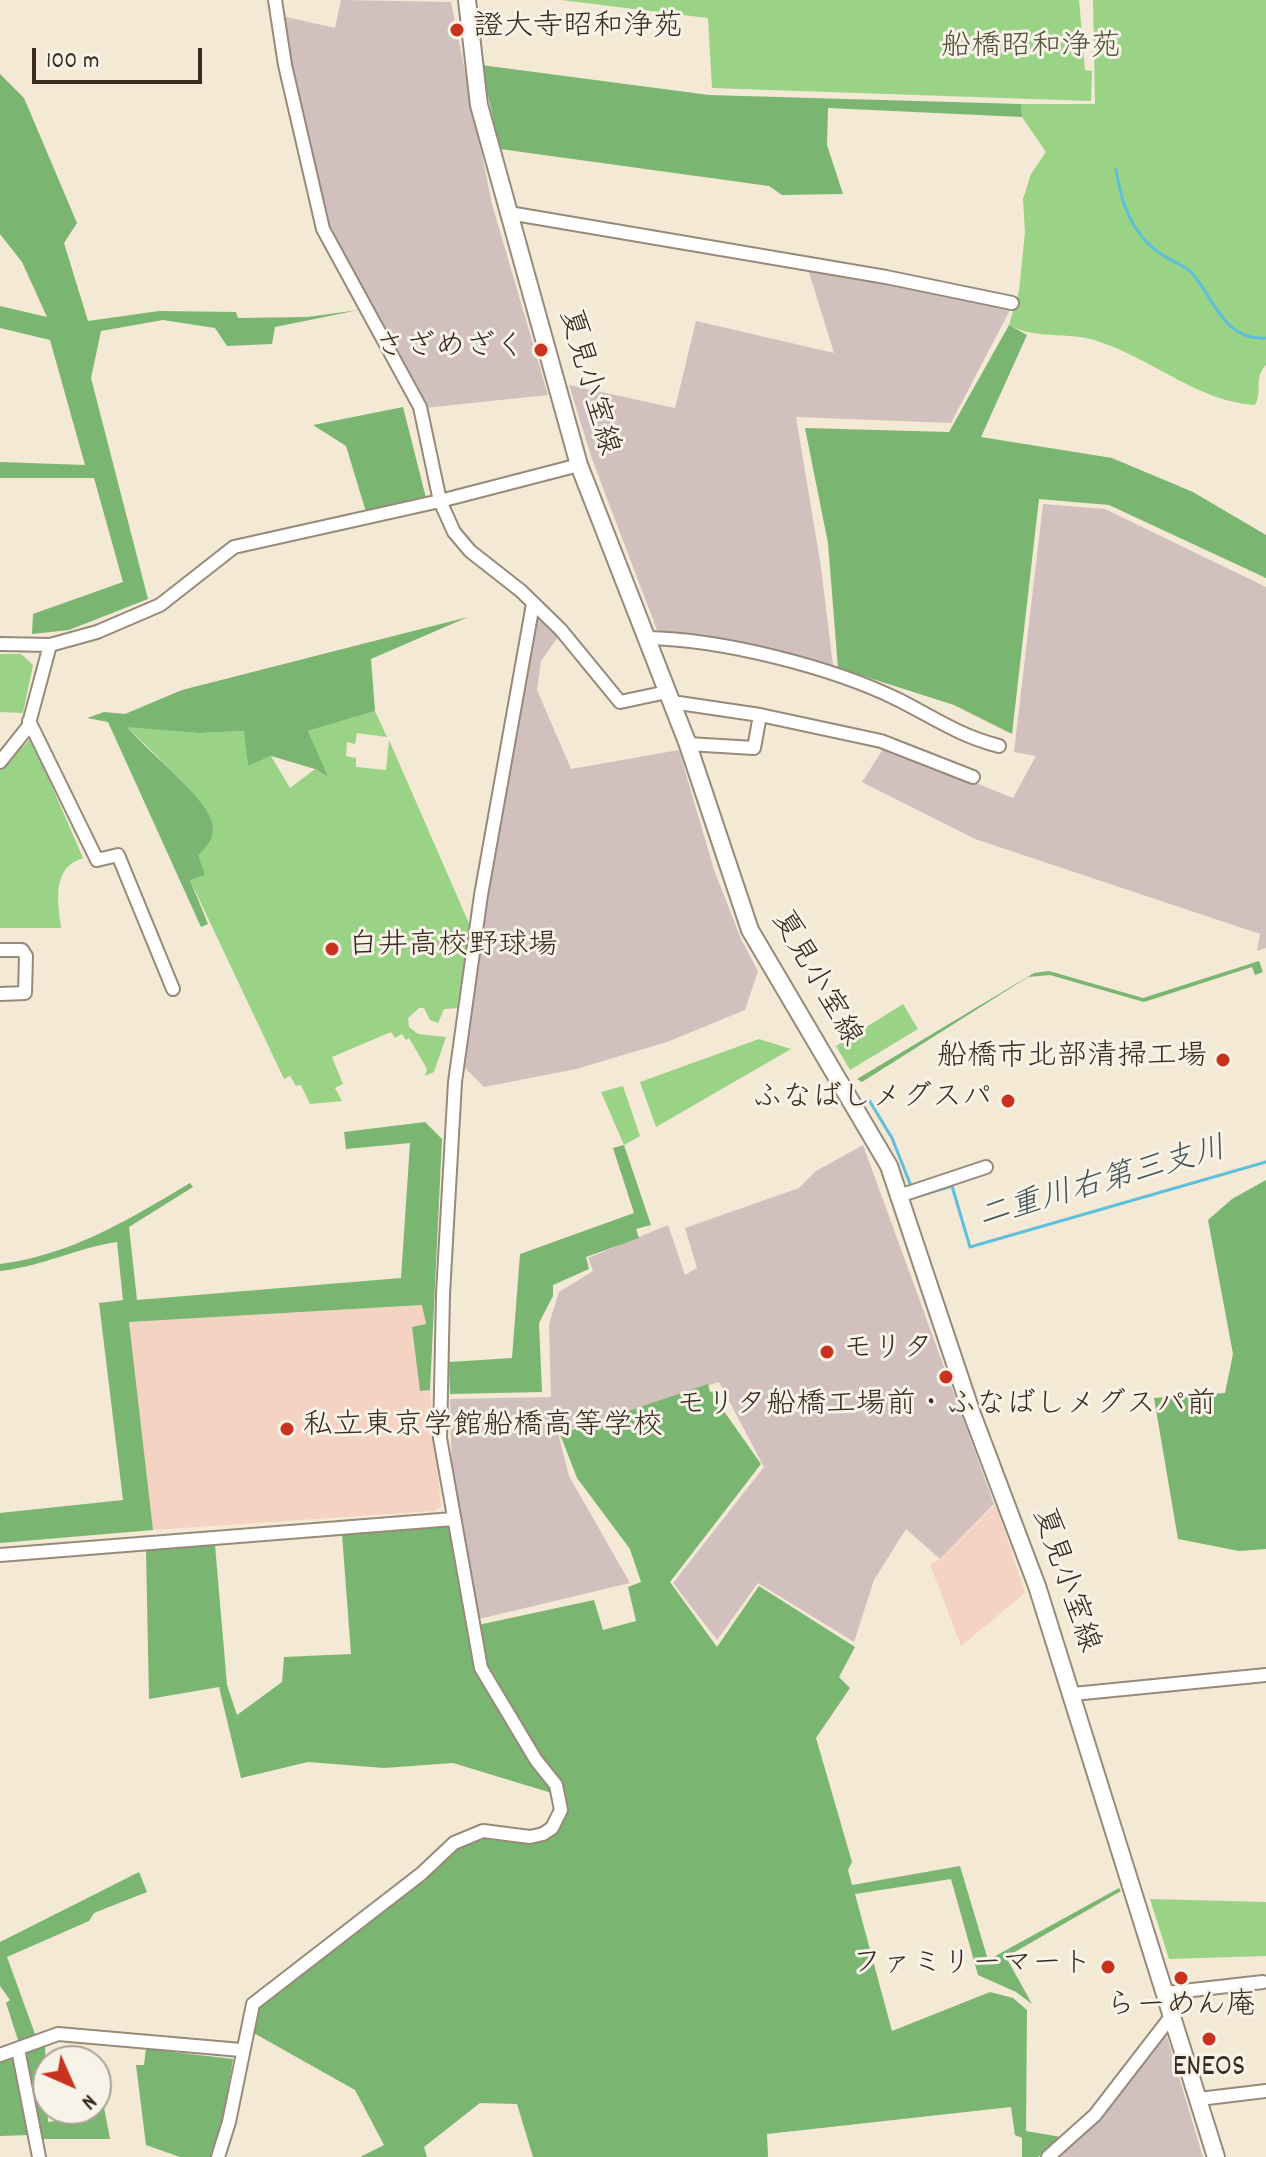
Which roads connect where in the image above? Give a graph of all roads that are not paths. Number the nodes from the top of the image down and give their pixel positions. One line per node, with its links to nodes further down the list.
1 (275, 0): 6 (street)
2 (467, 0): 3 (main road, 夏見小室線)
3 (509, 213): 4 (street); 5 (main road, 夏見小室線)
4 (1012, 303)
5 (579, 465): 6 (street); 8 (main road, 夏見小室線)
6 (440, 501): 7 (street); 10 (street)
7 (533, 604): 11 (street); 23 (street)
8 (646, 638): 11 (main road, 夏見小室線); 15 (street)
9 (0, 644): 10 (street)
10 (50, 645): 13 (street)
11 (669, 697): 12 (street); 14 (main road, 夏見小室線)
12 (760, 715): 14 (street); 17 (street)
13 (29, 721): 16 (street); 19 (street)
14 (688, 744): 22 (main road, 夏見小室線)
15 (999, 746)
16 (0, 762)
17 (973, 777)
18 (0, 950): 20 (street)
19 (173, 989)
20 (0, 994)
21 (986, 1167): 22 (street)
22 (899, 1196): 26 (main road, 夏見小室線)
23 (453, 1519): 24 (street); 31 (street)
24 (0, 1555)
25 (1266, 1675): 26 (street)
26 (1073, 1694): 28 (main road, 夏見小室線)
27 (1263, 1982): 28 (street)
28 (1166, 1993): 29 (main road, 夏見小室線)
29 (1173, 2014): 34 (main road, 夏見小室線); 37 (street)
30 (18, 2049): 31 (street); 32 (street); 35 (street)
31 (241, 2050): 36 (street)
32 (0, 2055)
33 (1266, 2091): 34 (street)
34 (1199, 2099): 38 (main road, 夏見小室線)
35 (39, 2157)
36 (218, 2157)
37 (1048, 2157)
38 (1216, 2157)

